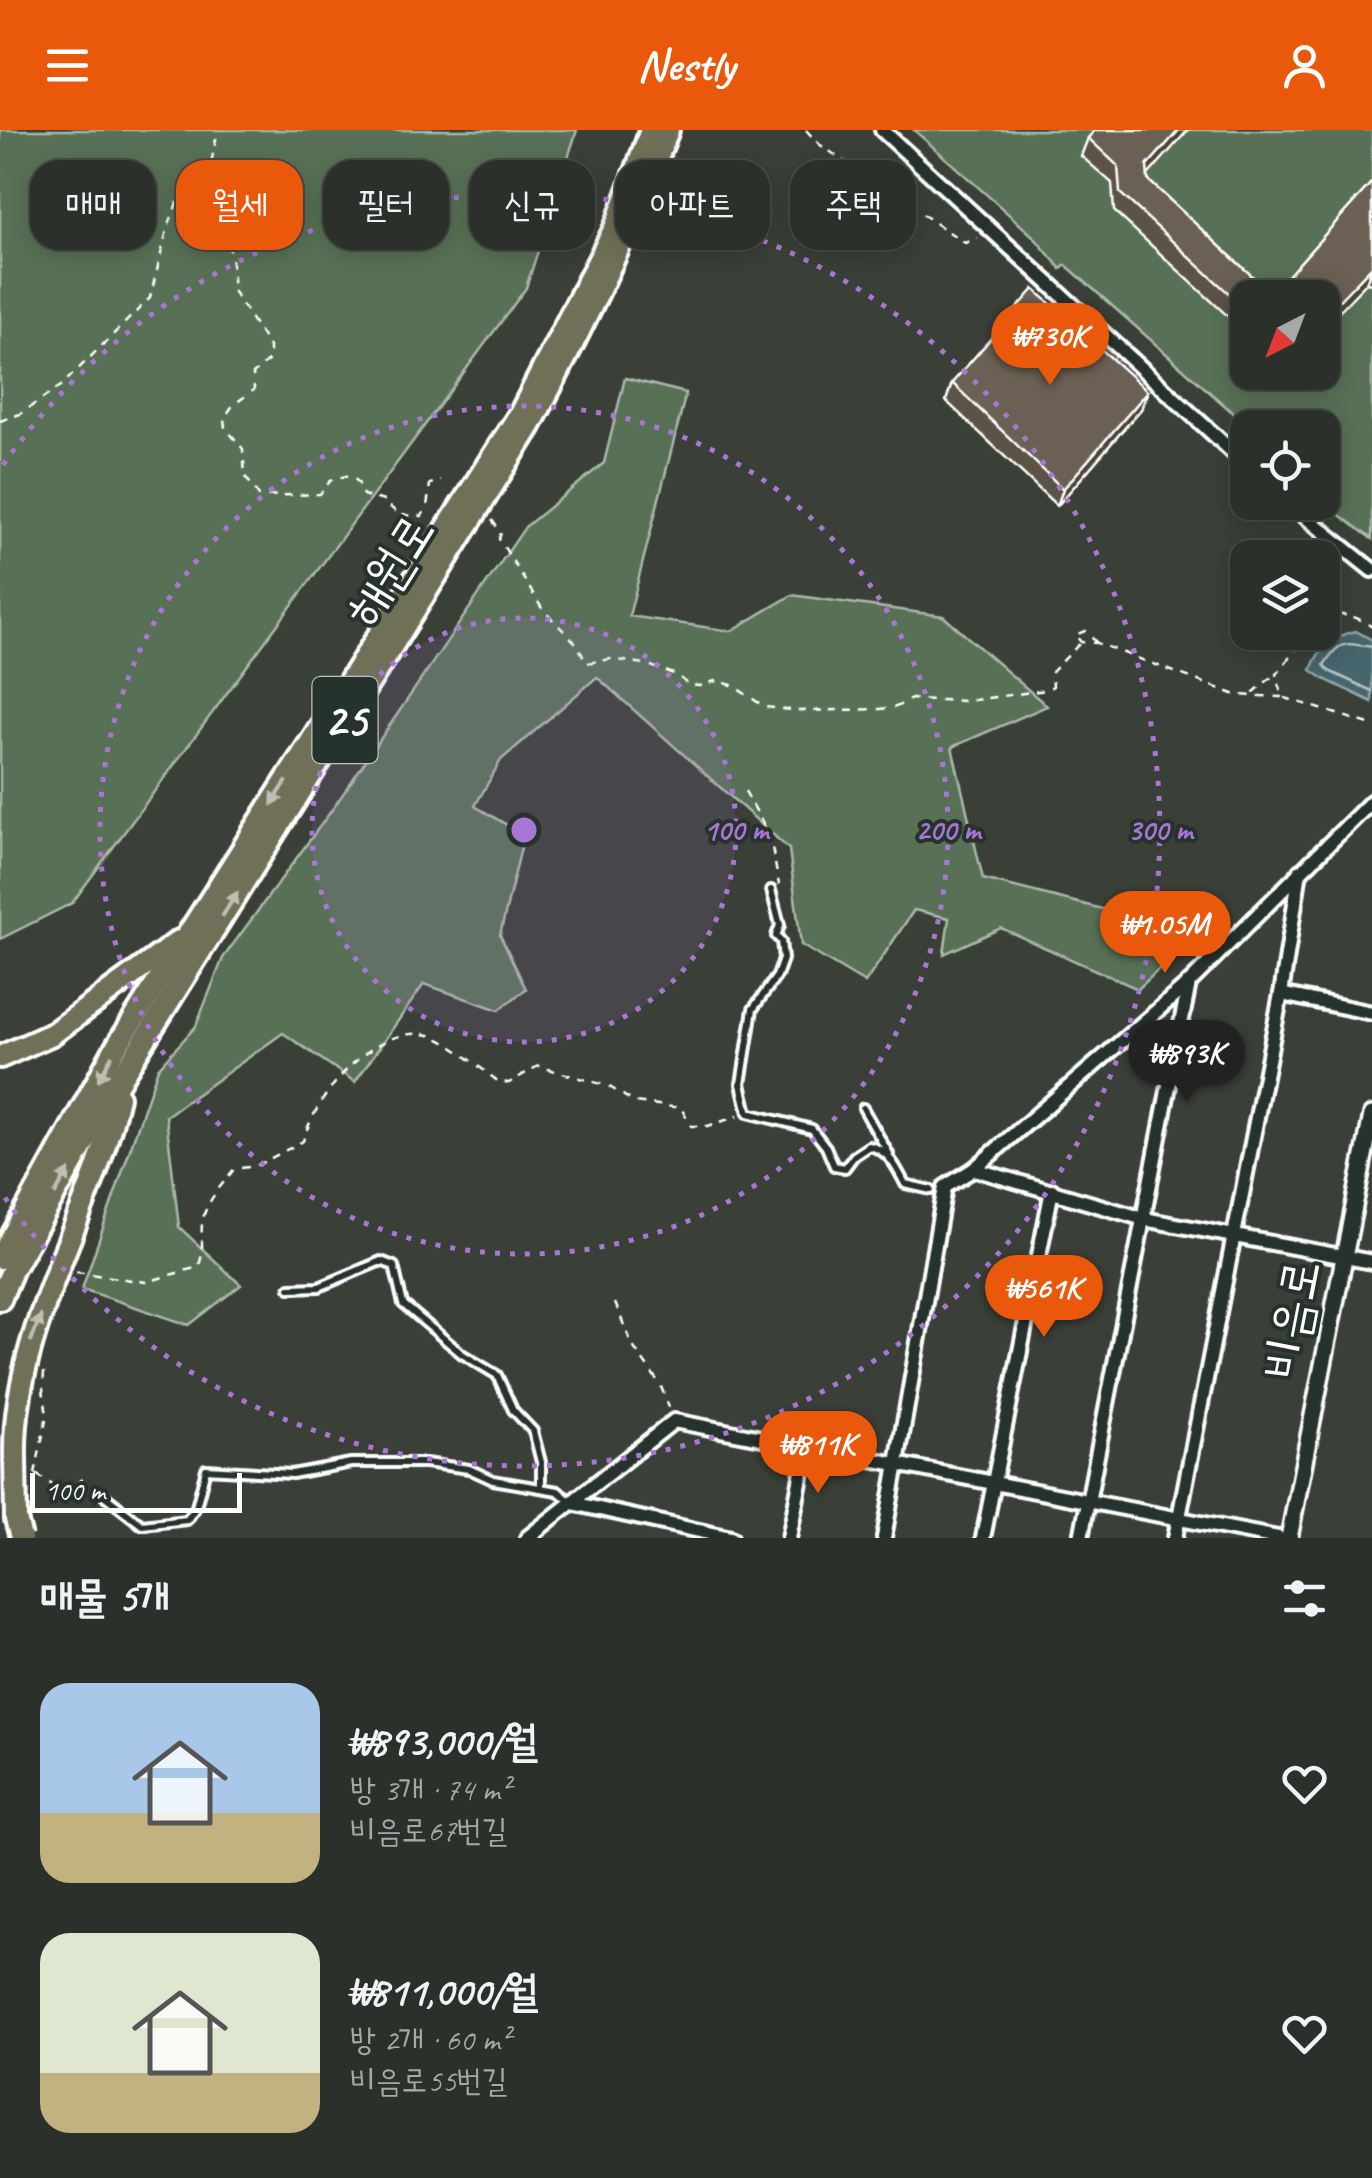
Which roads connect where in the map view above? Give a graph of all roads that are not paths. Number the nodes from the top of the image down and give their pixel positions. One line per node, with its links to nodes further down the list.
1 (650, 130): 10 (highway, 해원로 / 25, one-way to 10)
2 (668, 130): 15 (highway, 해원로 / 25, one-way to 2)
3 (882, 130): 4 (street)
4 (1230, 449)
5 (1310, 520): 6 (street)
6 (1372, 570)
7 (1372, 801): 8 (street)
8 (1301, 869): 11 (street); 12 (street)
9 (771, 890): 18 (lane)
10 (189, 934): 14 (highway); 26 (highway, 해원로 / 25, one-way to 26)
11 (1188, 984): 19 (street); 23 (street)
12 (1281, 994): 13 (street); 24 (street)
13 (1372, 1013)
14 (0, 1057)
15 (122, 1076): 29 (highway, 해원로 / 25, one-way to 15); 38 (highway, one-way to 15, bridge)
16 (863, 1108): 18 (lane)
17 (1372, 1115): 25 (street, 비음로)
18 (895, 1164): 20 (lane)
19 (974, 1169): 21 (street); 22 (street)
20 (931, 1190): 22 (street)
21 (1052, 1190): 23 (street); 32 (street)
22 (940, 1207): 31 (street)
23 (1144, 1219): 24 (street); 35 (street)
24 (1233, 1236): 25 (street); 37 (street)
25 (1344, 1257): 27 (street); 47 (street, 비음로)
26 (0, 1258)
27 (1372, 1262)
28 (290, 1288): 33 (lane)
29 (0, 1299)
30 (806, 1446): 31 (street); 36 (street); 41 (street)
31 (899, 1464): 32 (street); 42 (street)
32 (994, 1482): 35 (street); 43 (street)
33 (541, 1488): 34 (lane); 36 (lane)
34 (101, 1493)
35 (1088, 1501): 37 (street); 44 (street)
36 (572, 1503): 39 (street); 40 (street)
37 (1178, 1518): 45 (street); 46 (street)
38 (21, 1538)
39 (527, 1538)
40 (731, 1538)
41 (789, 1538)
42 (884, 1538)
43 (983, 1538)
44 (1080, 1538)
45 (1175, 1538)
46 (1278, 1538)
47 (1289, 1538)

